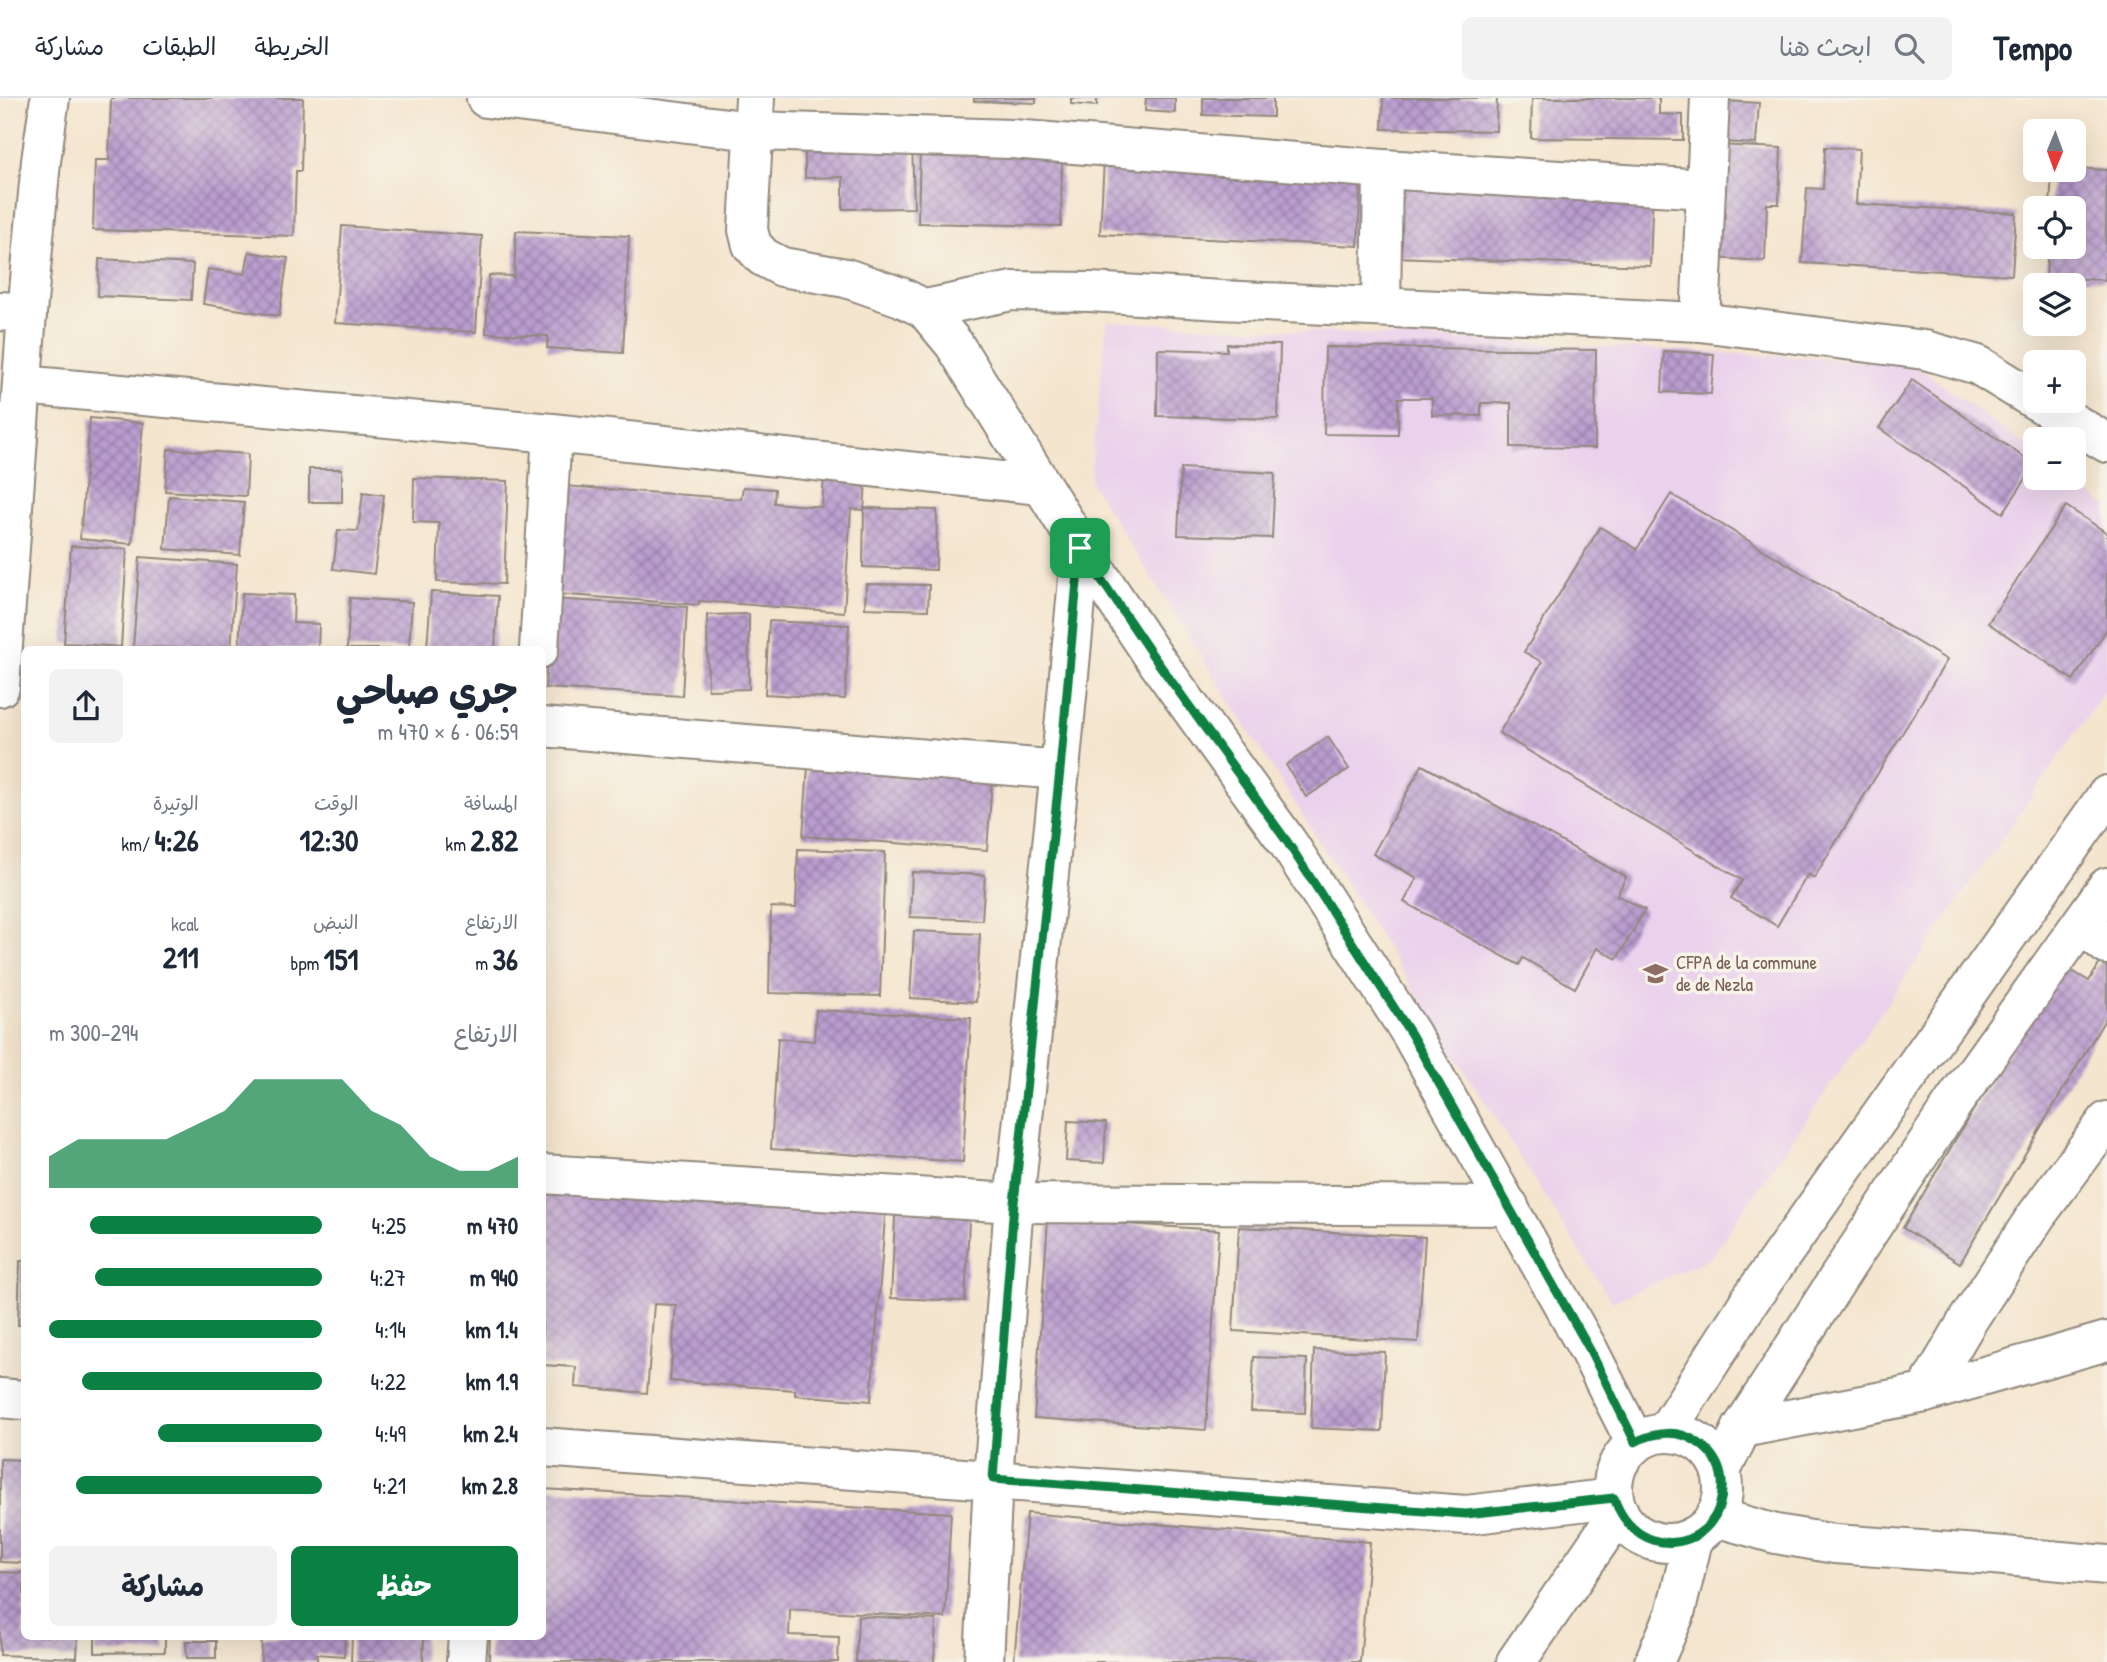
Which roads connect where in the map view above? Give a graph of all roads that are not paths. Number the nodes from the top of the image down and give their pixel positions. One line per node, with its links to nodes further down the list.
1 (50, 98): 9 (street)
2 (486, 98): 4 (street)
3 (1710, 98): 6 (street)
4 (753, 114): 5 (street); 8 (street)
5 (1383, 169): 6 (street); 7 (street)
6 (1706, 189): 10 (street)
7 (1381, 307): 8 (street); 10 (street)
8 (925, 309): 16 (street)
9 (14, 312): 11 (street)
10 (1700, 322): 12 (street)
11 (22, 385): 14 (street); 19 (street)
12 (2023, 392)
13 (2057, 413): 15 (street)
14 (552, 433): 16 (street); 18 (street)
15 (2107, 443)
16 (1040, 485): 17 (street)
17 (1080, 548): 22 (street); 29 (street)
18 (539, 646)
19 (0, 686): 20 (street)
20 (21, 686)
21 (546, 727): 22 (street)
22 (1060, 770): 28 (street)
23 (2107, 795): 35 (street)
24 (2107, 887): 25 (street)
25 (2094, 935): 34 (street)
26 (2107, 1121): 31 (street)
27 (546, 1174): 28 (street)
28 (1014, 1203): 29 (street); 38 (street)
29 (1509, 1206): 35 (street)
30 (2107, 1341): 31 (street)
31 (1925, 1393): 34 (street)
32 (0, 1398): 33 (street)
33 (21, 1400)
34 (1742, 1428): 37 (street)
35 (1650, 1437): 37 (street); 39 (street)
36 (546, 1447): 38 (street)
37 (1721, 1471): 40 (street)
38 (993, 1479): 39 (street); 44 (street)
39 (1616, 1505): 40 (street); 45 (street)
40 (1704, 1527): 41 (street); 46 (street)
41 (2107, 1565)
42 (468, 1640): 43 (street)
43 (466, 1662)
44 (984, 1662)
45 (1516, 1662)
46 (1654, 1662)

